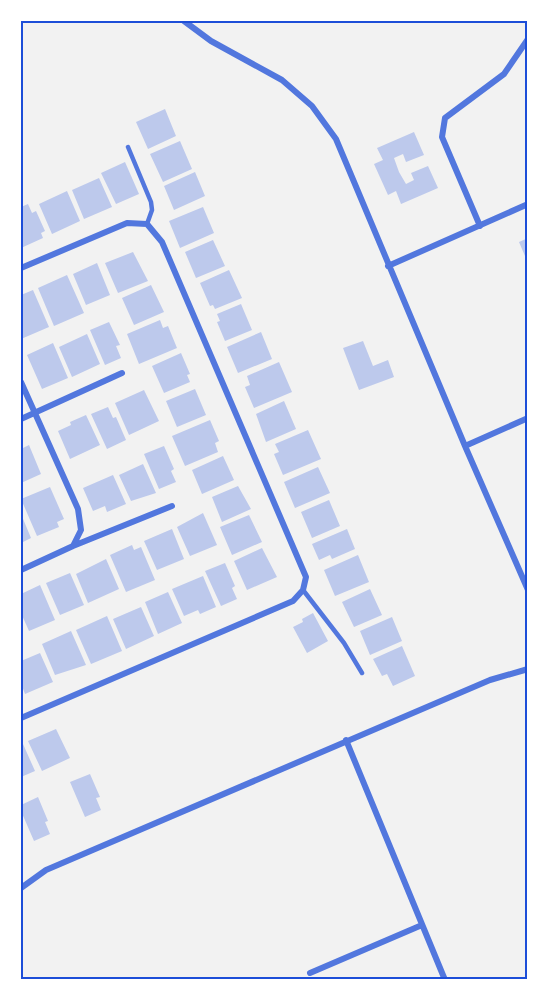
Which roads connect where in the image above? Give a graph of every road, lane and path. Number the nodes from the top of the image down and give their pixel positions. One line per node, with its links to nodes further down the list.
1 (184, 21): 7 (street)
2 (528, 39): 6 (street)
3 (128, 147): 5 (lane)
4 (528, 204): 6 (street)
5 (147, 225): 8 (street); 18 (street)
6 (480, 226): 7 (street)
7 (388, 266): 14 (street)
8 (21, 268)
9 (122, 373): 11 (street)
10 (21, 382): 11 (street)
11 (34, 413): 13 (street); 16 (street)
12 (528, 418): 14 (street)
13 (21, 419)
14 (465, 446): 19 (street)
15 (172, 506): 16 (street)
16 (73, 546): 17 (street)
17 (21, 570)
18 (303, 590): 21 (lane); 22 (street)
19 (528, 590)
20 (528, 669): 23 (street)
21 (362, 673)
22 (21, 718)
23 (346, 740): 24 (street); 25 (street)
24 (21, 888)
25 (422, 925): 26 (street); 27 (street)
26 (310, 973)
27 (445, 980)

